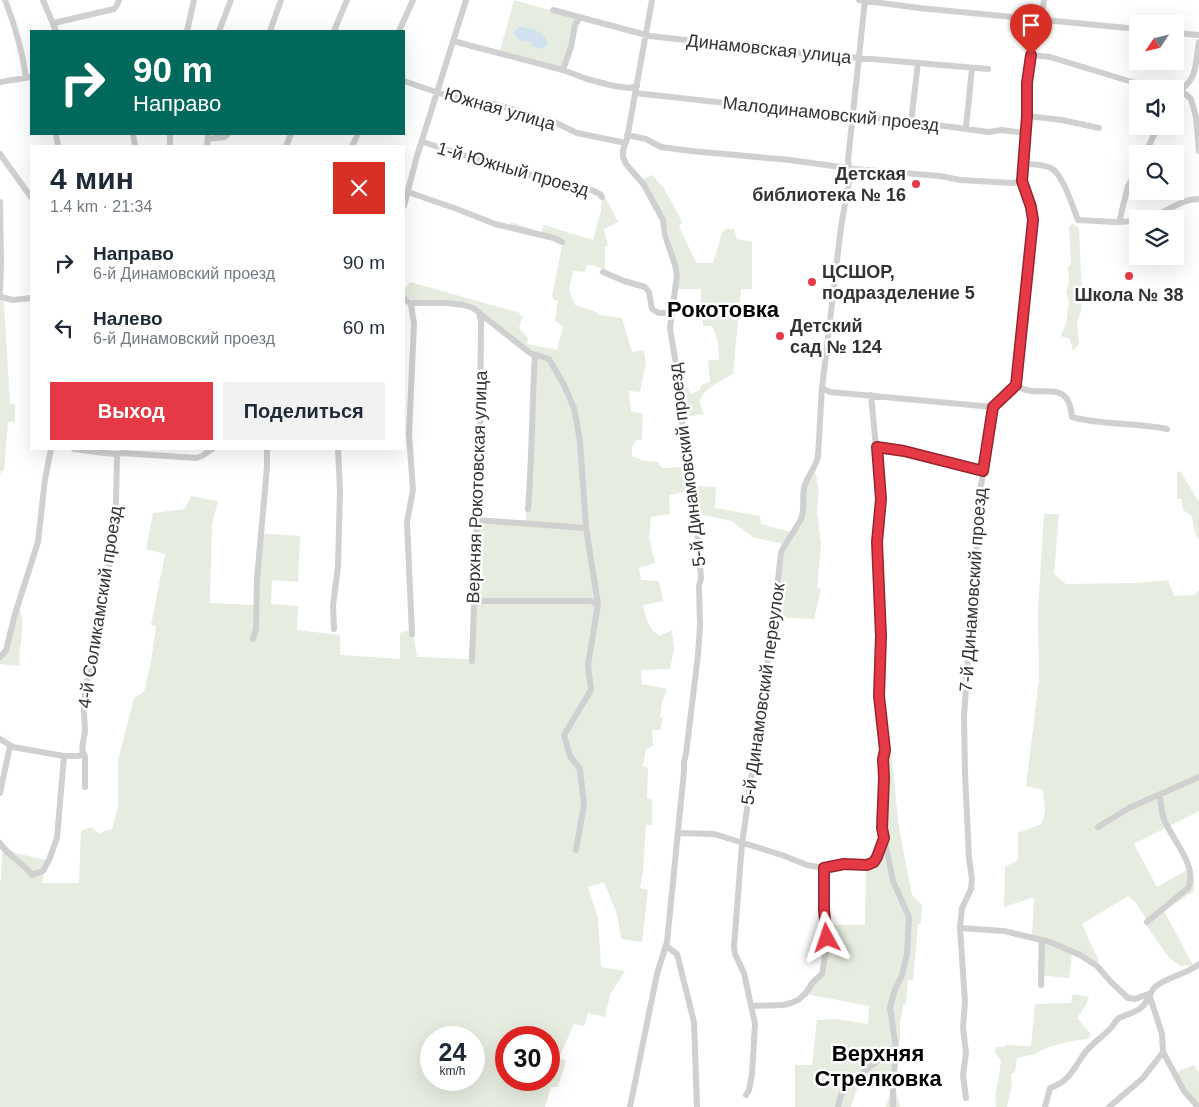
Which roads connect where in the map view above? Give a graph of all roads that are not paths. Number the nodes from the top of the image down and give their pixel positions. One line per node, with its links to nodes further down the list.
1 (5, 0): 35 (street)
2 (43, 0): 16 (street)
3 (118, 0): 16 (street)
4 (194, 0): 19 (street)
5 (231, 0): 20 (street)
6 (281, 0): 21 (street)
7 (347, 0): 22 (street)
8 (413, 0): 23 (street)
9 (466, 0): 27 (street)
10 (652, 0): 25 (street, 5-й Динамовский проезд)
11 (863, 0): 15 (street); 30 (street, 5-й Динамовский переулок)
12 (1044, 0): 15 (street)
13 (553, 10): 14 (street, Динамовская улица)
14 (580, 17): 25 (street, Динамовская улица); 34 (street)
15 (1039, 20): 17 (street); 29 (street)
16 (54, 23): 18 (street)
17 (1129, 28)
18 (56, 30)
19 (187, 30)
20 (219, 30)
21 (270, 30)
22 (334, 30)
23 (399, 30)
24 (1184, 33): 26 (street)
25 (646, 35): 30 (street, Динамовская улица); 39 (street, 5-й Динамовский проезд)
26 (1199, 35)
27 (453, 41): 34 (street, Малодинамовский проезд); 41 (street)
28 (1199, 42): 40 (street)
29 (1031, 55): 37 (street); 44 (street)
30 (859, 58): 31 (street, Динамовская улица); 43 (street, 5-й Динамовский переулок)
31 (918, 63): 32 (street, Динамовская улица); 45 (street)
32 (972, 68): 33 (street, Динамовская улица); 46 (street)
33 (988, 69)
34 (563, 70): 39 (street, Малодинамовский проезд)
35 (29, 77): 38 (street)
36 (405, 81): 41 (street, Южная улица)
37 (1129, 81)
38 (0, 82)
39 (636, 89): 43 (street, Малодинамовский проезд); 50 (street, 5-й Динамовский проезд)
40 (1184, 89)
41 (438, 92): 52 (street); 53 (street, Южная улица)
42 (1184, 93): 54 (street)
43 (853, 116): 45 (street, Малодинамовский проезд); 57 (street, 5-й Динамовский переулок)
44 (1027, 116): 47 (street); 48 (street)
45 (911, 122): 46 (street, Малодинамовский проезд)
46 (966, 128): 48 (street, Малодинамовский проезд)
47 (1099, 128)
48 (1026, 134): 56 (street)
49 (227, 135): 51 (street)
50 (627, 135): 53 (street, 5-й Динамовский проезд); 57 (street)
51 (208, 136)
52 (423, 142): 60 (street); 62 (street, 1-й Южный проезд)
53 (626, 143): 75 (street, 5-й Динамовский проезд)
54 (1199, 150)
55 (0, 154): 61 (street)
56 (1024, 164): 58 (street); 67 (street)
57 (850, 168): 58 (street); 78 (street, 5-й Динамовский переулок)
58 (1022, 181): 77 (street)
59 (1129, 184): 67 (street)
60 (406, 192): 68 (street)
61 (30, 196)
62 (602, 197)
63 (1199, 199): 65 (street)
64 (0, 202): 70 (street)
65 (1169, 210)
66 (1129, 221): 67 (street)
67 (1119, 222)
68 (562, 242)
69 (603, 272): 75 (street)
70 (0, 294): 71 (street)
71 (30, 298)
72 (405, 299): 73 (street)
73 (410, 304): 74 (street); 97 (street)
74 (479, 312): 76 (street); 92 (street, Верхняя Рокотовская улица)
75 (671, 313): 110 (street, 5-й Динамовский проезд)
76 (535, 355): 91 (street); 93 (street)
77 (1016, 385): 80 (street); 81 (street)
78 (822, 388): 79 (street); 113 (street, 5-й Динамовский переулок)
79 (871, 395): 80 (street); 82 (street)
80 (993, 407): 90 (street, 7-й Динамовский проезд)
81 (1167, 429)
82 (877, 447): 90 (street); 111 (street)
83 (51, 450): 99 (street)
84 (85, 450): 89 (street)
85 (211, 450): 88 (street)
86 (267, 450): 98 (street)
87 (338, 450): 96 (street)
88 (154, 452): 89 (street)
89 (117, 455): 103 (street, 4-й Соликамский проезд)
90 (983, 471): 117 (street, 7-й Динамовский проезд)
91 (528, 509)
92 (476, 520): 93 (street); 94 (street, Верхняя Рокотовская улица)
93 (586, 528): 95 (street)
94 (474, 601): 95 (street); 100 (street, Верхняя Рокотовская улица)
95 (598, 604): 114 (street)
96 (334, 629)
97 (412, 634)
98 (253, 638)
99 (0, 657)
100 (472, 662)
101 (0, 738): 102 (street)
102 (10, 746): 104 (street); 107 (street)
103 (83, 754): 104 (street); 106 (street, 4-й Соликамский проезд)
104 (64, 756): 112 (street)
105 (1199, 777): 108 (street)
106 (85, 787)
107 (0, 793)
108 (1160, 795): 109 (street); 116 (street)
109 (1098, 827)
110 (678, 833): 113 (street); 119 (street, 5-й Динамовский проезд)
111 (884, 838): 115 (street); 124 (street)
112 (0, 843)
113 (742, 844): 115 (street); 123 (street, 5-й Динамовский переулок)
114 (576, 850)
115 (824, 868): 123 (street)
116 (1147, 922)
117 (960, 928): 118 (street); 127 (street, 7-й Динамовский проезд)
118 (1042, 940): 121 (street); 122 (street)
119 (666, 946): 128 (street, 5-й Динамовский проезд); 129 (street)
120 (1199, 964): 122 (street)
121 (1041, 985)
122 (1151, 995): 125 (street); 132 (street)
123 (751, 1006): 126 (street, 5-й Динамовский переулок)
124 (896, 1049): 130 (street); 131 (street)
125 (1162, 1052): 133 (street); 134 (street)
126 (746, 1095)
127 (966, 1098)
128 (630, 1107)
129 (697, 1107)
130 (838, 1107)
131 (894, 1107)
132 (1045, 1107)
133 (1109, 1107)
134 (1198, 1107)

